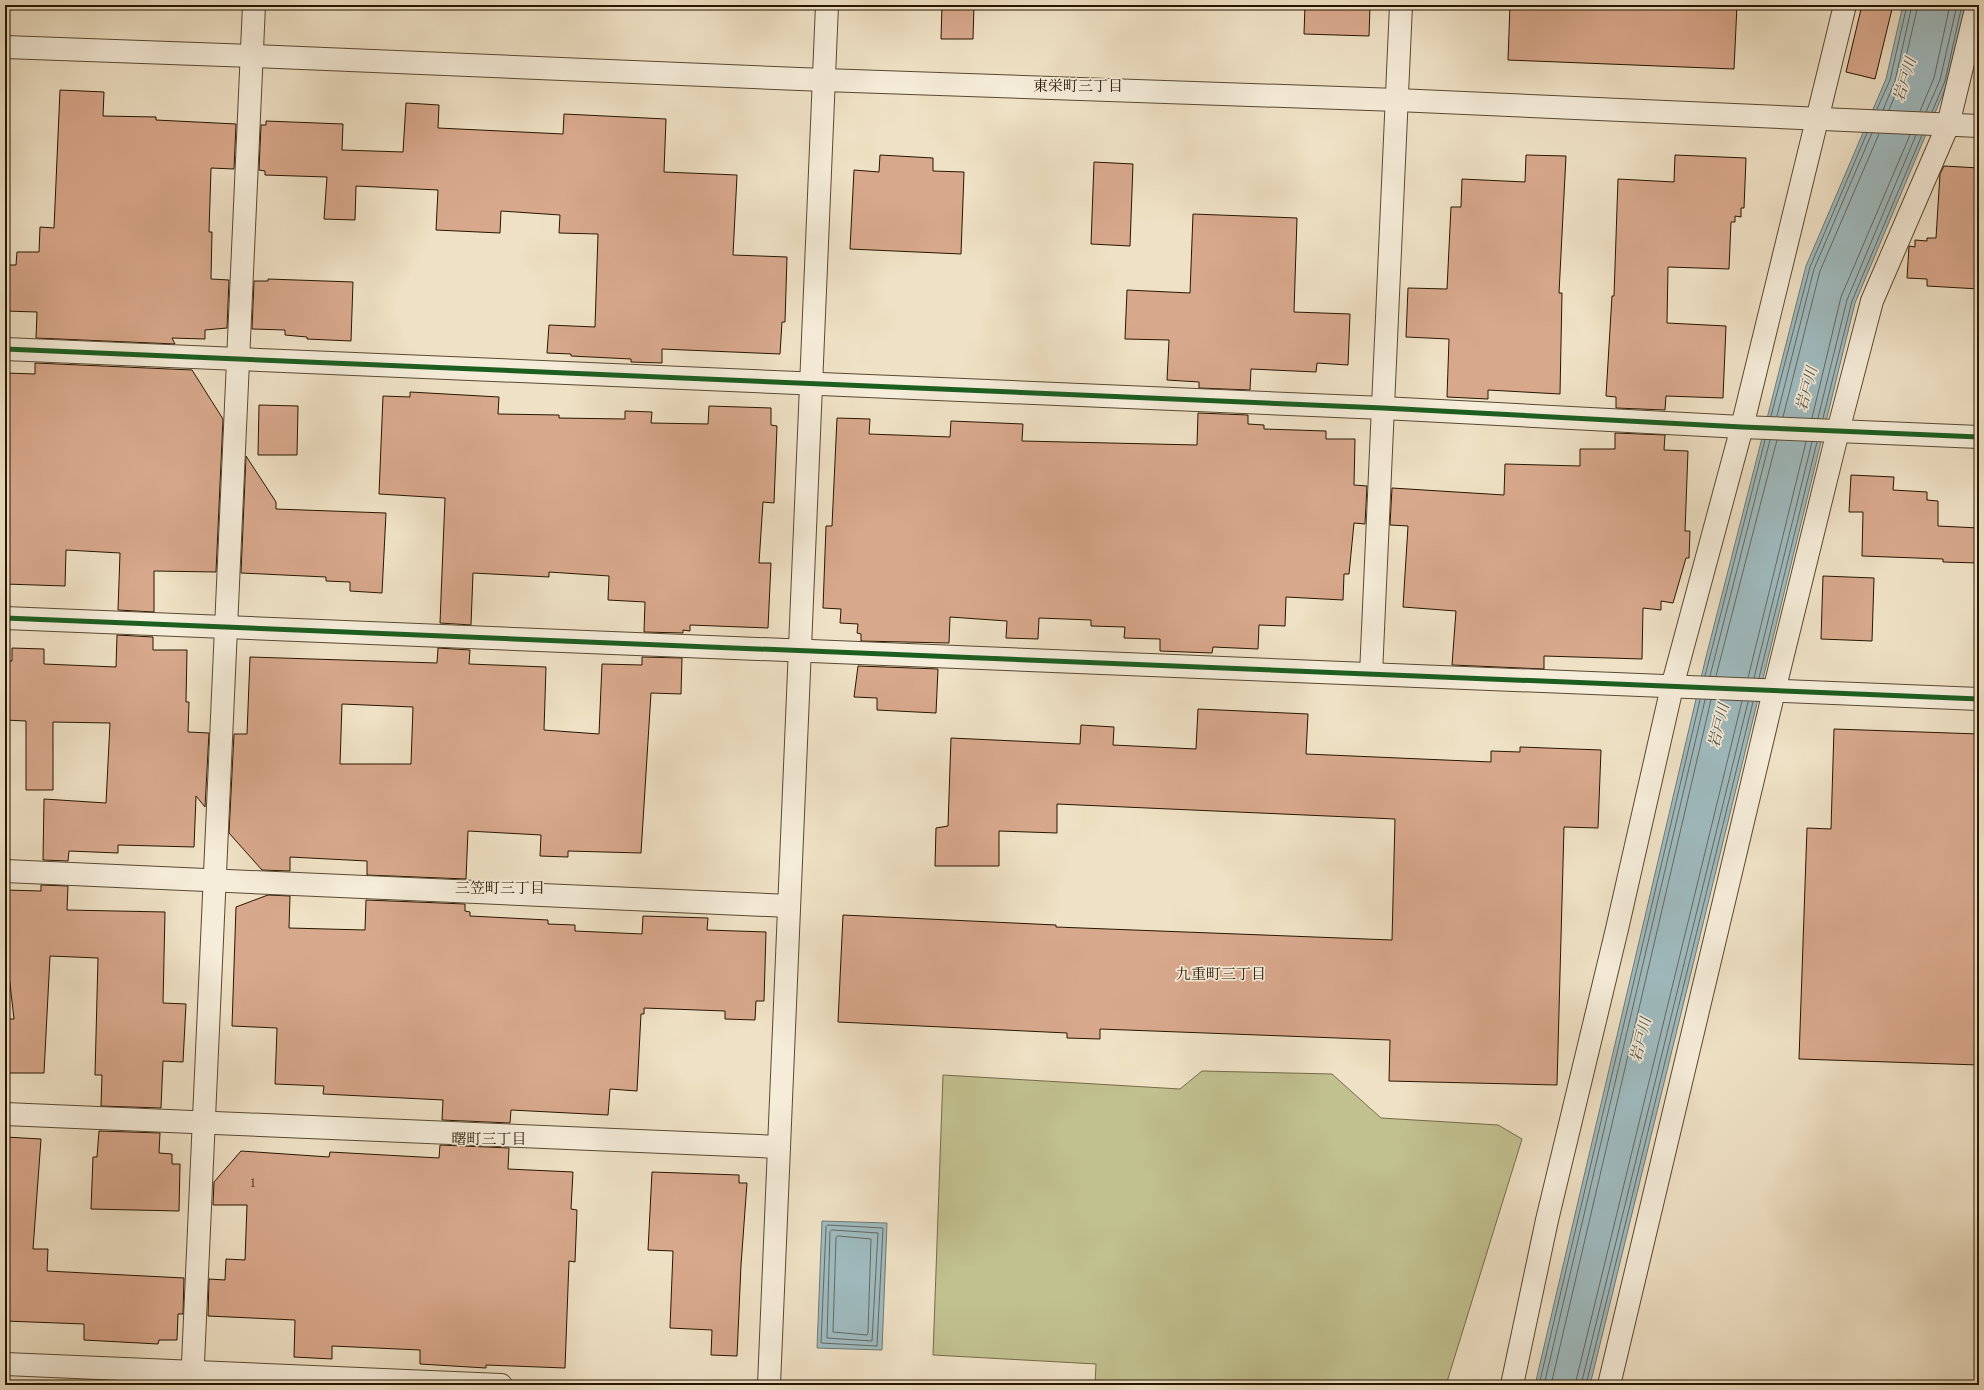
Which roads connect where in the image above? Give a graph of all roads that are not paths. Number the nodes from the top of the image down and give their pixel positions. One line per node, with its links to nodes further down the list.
1 (254, 5): 7 (street)
2 (827, 5): 8 (street)
3 (1401, 5): 9 (street)
4 (1846, 5): 10 (street)
5 (1977, 5): 11 (street)
6 (5, 47): 7 (street)
7 (252, 56): 8 (street); 14 (street)
8 (824, 80): 9 (street); 15 (street)
9 (1397, 100): 10 (street); 16 (street)
10 (1819, 119): 11 (street); 17 (street)
11 (1939, 125): 12 (street); 18 (street)
12 (1979, 126)
13 (5, 349): 14 (street)
14 (238, 360): 15 (street); 21 (street)
15 (811, 383): 16 (street); 22 (street)
16 (1383, 408): 17 (street); 23 (street)
17 (1749, 427): 18 (street); 24 (street)
18 (1833, 431): 19 (street); 25 (street)
19 (1979, 437)
20 (5, 618): 21 (street)
21 (226, 627): 22 (street); 28 (street)
22 (800, 651): 23 (street); 29 (street)
23 (1371, 674): 24 (street)
24 (1672, 687): 25 (street); 37 (street)
25 (1768, 690): 26 (street); 38 (street)
26 (1979, 699)
27 (5, 871): 28 (street)
28 (215, 881): 29 (street); 31 (street)
29 (789, 906): 32 (street)
30 (5, 1114): 31 (street)
31 (204, 1123): 32 (street); 34 (street)
32 (779, 1147): 36 (street)
33 (5, 1364): 34 (street)
34 (193, 1378): 35 (street)
35 (501, 1385)
36 (769, 1385)
37 (1512, 1385)
38 (1609, 1385)

